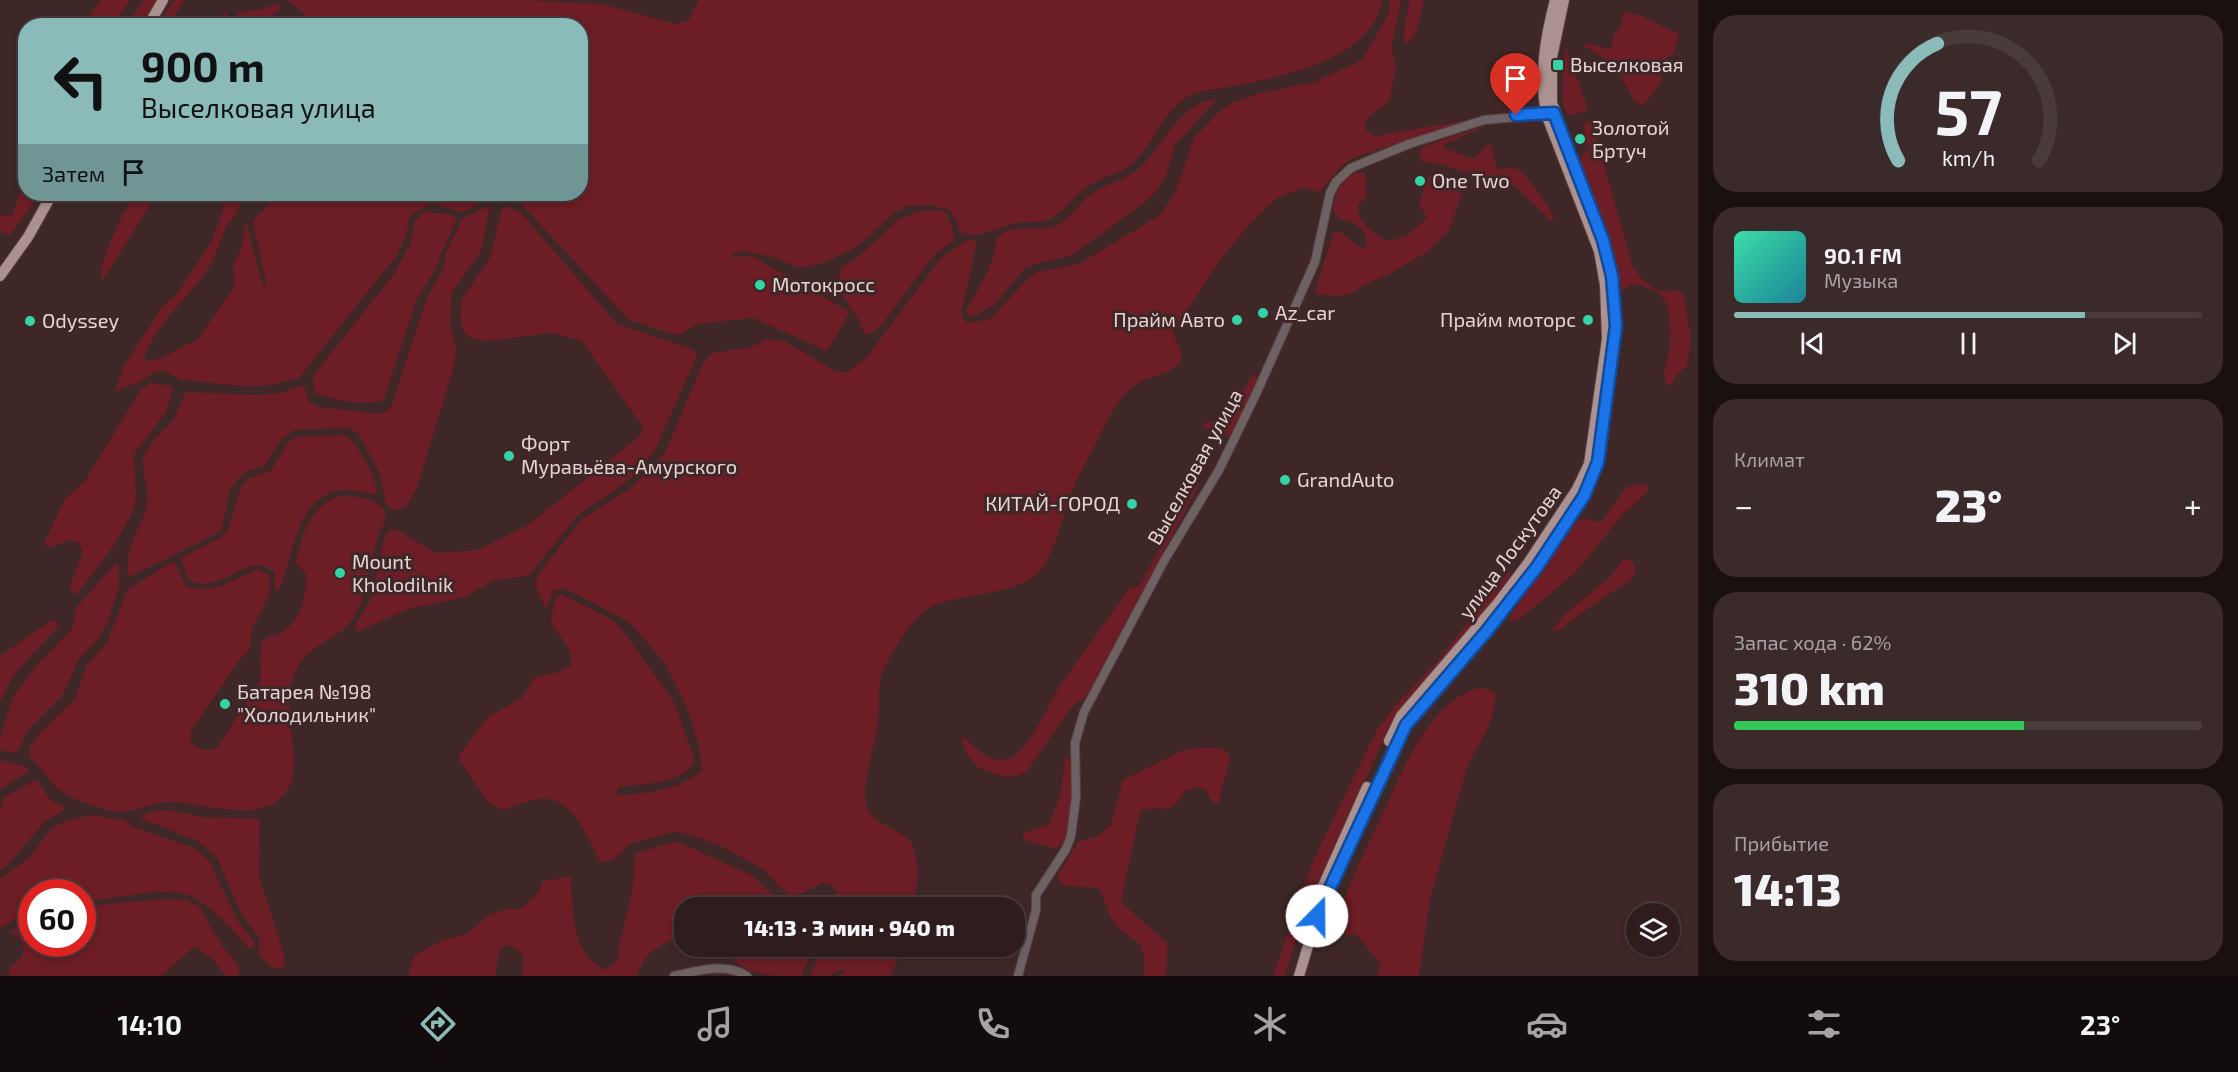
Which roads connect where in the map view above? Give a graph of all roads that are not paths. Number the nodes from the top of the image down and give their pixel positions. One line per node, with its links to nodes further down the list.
1 (163, 0): 4 (main road)
2 (1555, 0): 5 (main road)
3 (1564, 0): 5 (main road)
4 (153, 18)
5 (1550, 114): 10 (street, Выселковая улица); 11 (main road, улица Лоскутова); 12 (main road, улица Лоскутова)
6 (48, 201): 7 (main road)
7 (0, 276)
8 (674, 976): 9 (street)
9 (747, 976)
10 (1018, 976)
11 (1292, 976)
12 (1299, 976)

